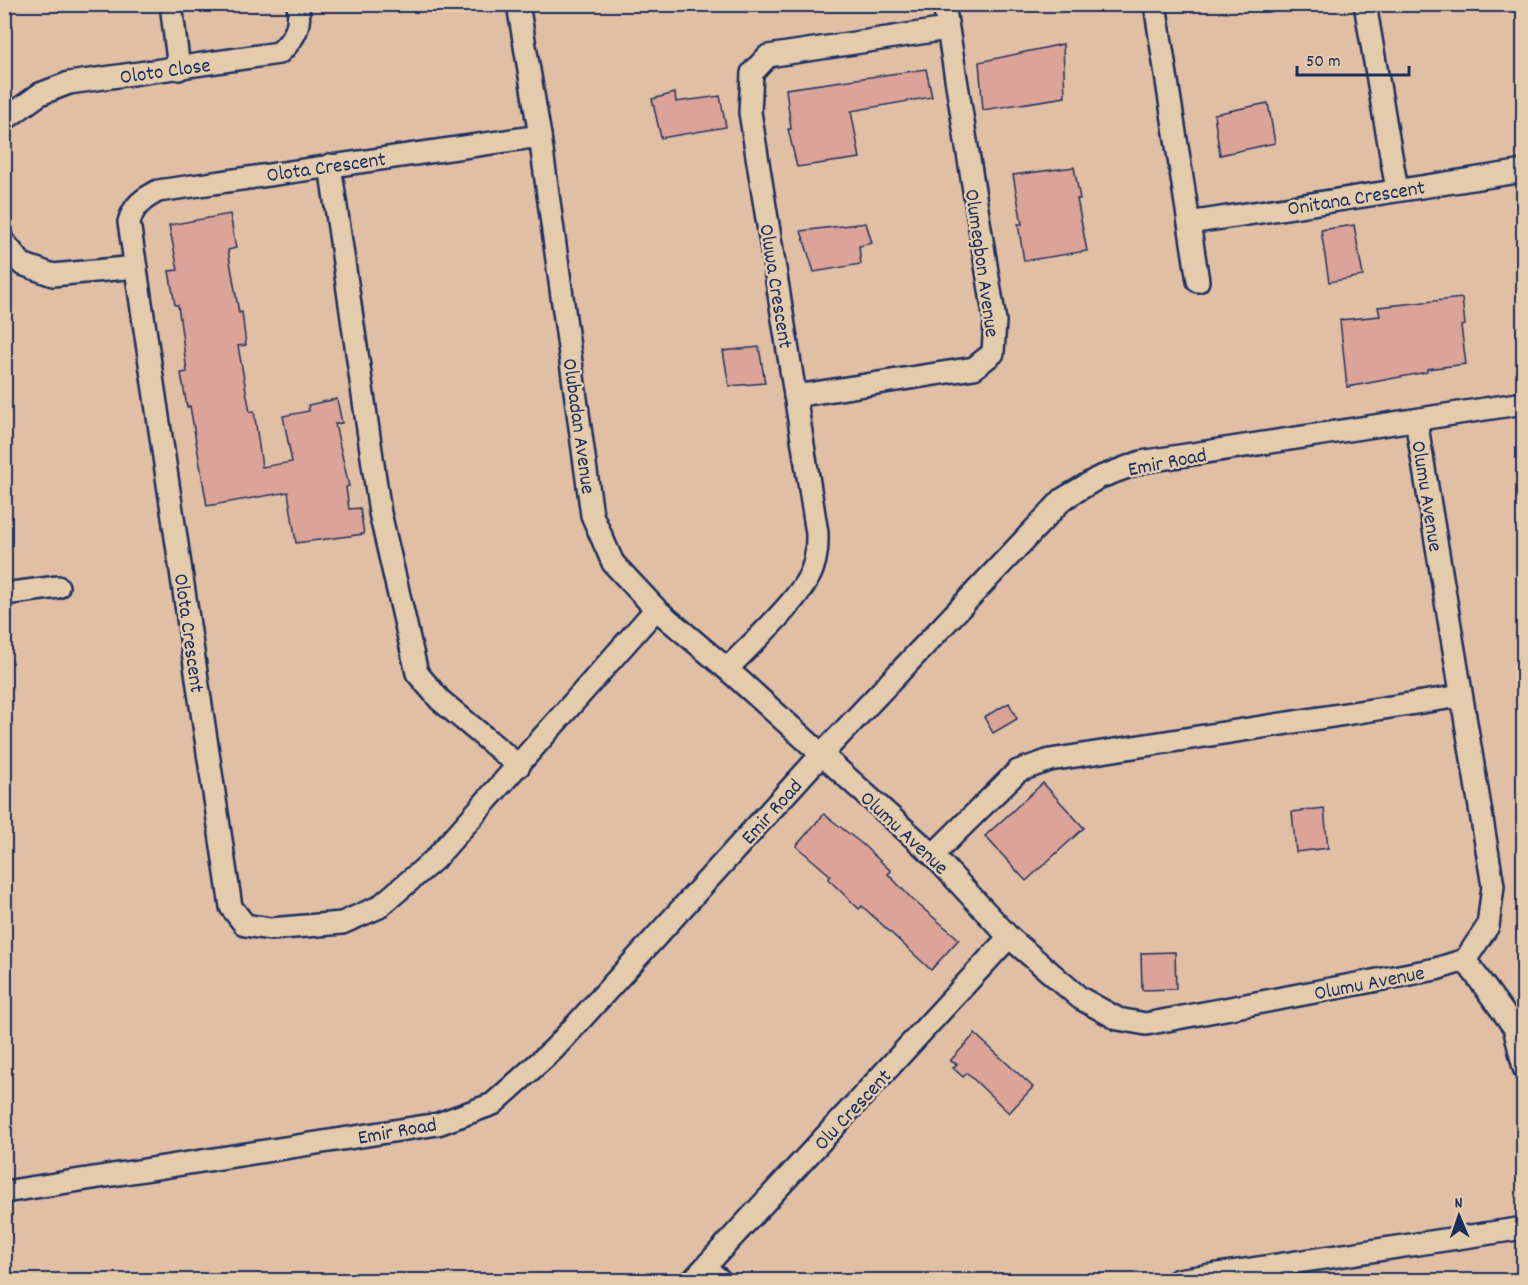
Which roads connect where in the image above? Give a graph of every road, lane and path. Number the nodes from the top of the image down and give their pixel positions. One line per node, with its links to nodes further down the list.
1 (171, 4): 8 (street)
2 (298, 4): 8 (street, Oloto Close)
3 (518, 4): 10 (street, Olubadan Avenue)
4 (944, 4): 7 (street, Olumegbon Avenue)
5 (1155, 4): 14 (street)
6 (1365, 4): 13 (street)
7 (947, 29): 18 (street, Oluwa Crescent); 18 (street, Olumegbon Avenue)
8 (179, 69): 9 (street, Oloto Close)
9 (4, 120)
10 (540, 136): 11 (street, Olota Crescent); 23 (street, Olubadan Avenue)
11 (330, 165): 16 (street, Olota Crescent); 27 (street)
12 (1524, 171): 13 (street, Onitana Crescent)
13 (1396, 190): 14 (street, Onitana Crescent)
14 (1189, 223): 17 (street)
15 (4, 242): 16 (street)
16 (136, 267): 27 (street, Olota Crescent)
17 (1198, 281)
18 (795, 396): 24 (street, Oluwa Crescent)
19 (1524, 403): 20 (street, Emir Road)
20 (1416, 420): 25 (street, Olumu Avenue); 26 (street, Emir Road)
21 (58, 587): 22 (street)
22 (4, 594)
23 (656, 609): 24 (street, Olubadan Avenue); 27 (street, Olota Crescent)
24 (727, 669): 26 (street, Olubadan Avenue)
25 (1461, 696): 28 (street); 30 (street, Olumu Avenue)
26 (822, 755): 28 (street, Olumu Avenue); 32 (street, Emir Road)
27 (519, 766)
28 (933, 855): 29 (street, Olumu Avenue)
29 (1009, 937): 30 (street, Olumu Avenue); 34 (street, Olu Crescent)
30 (1465, 960): 31 (street)
31 (1524, 1068)
32 (4, 1192)
33 (1524, 1228): 35 (street)
34 (706, 1276)
35 (1178, 1281)

